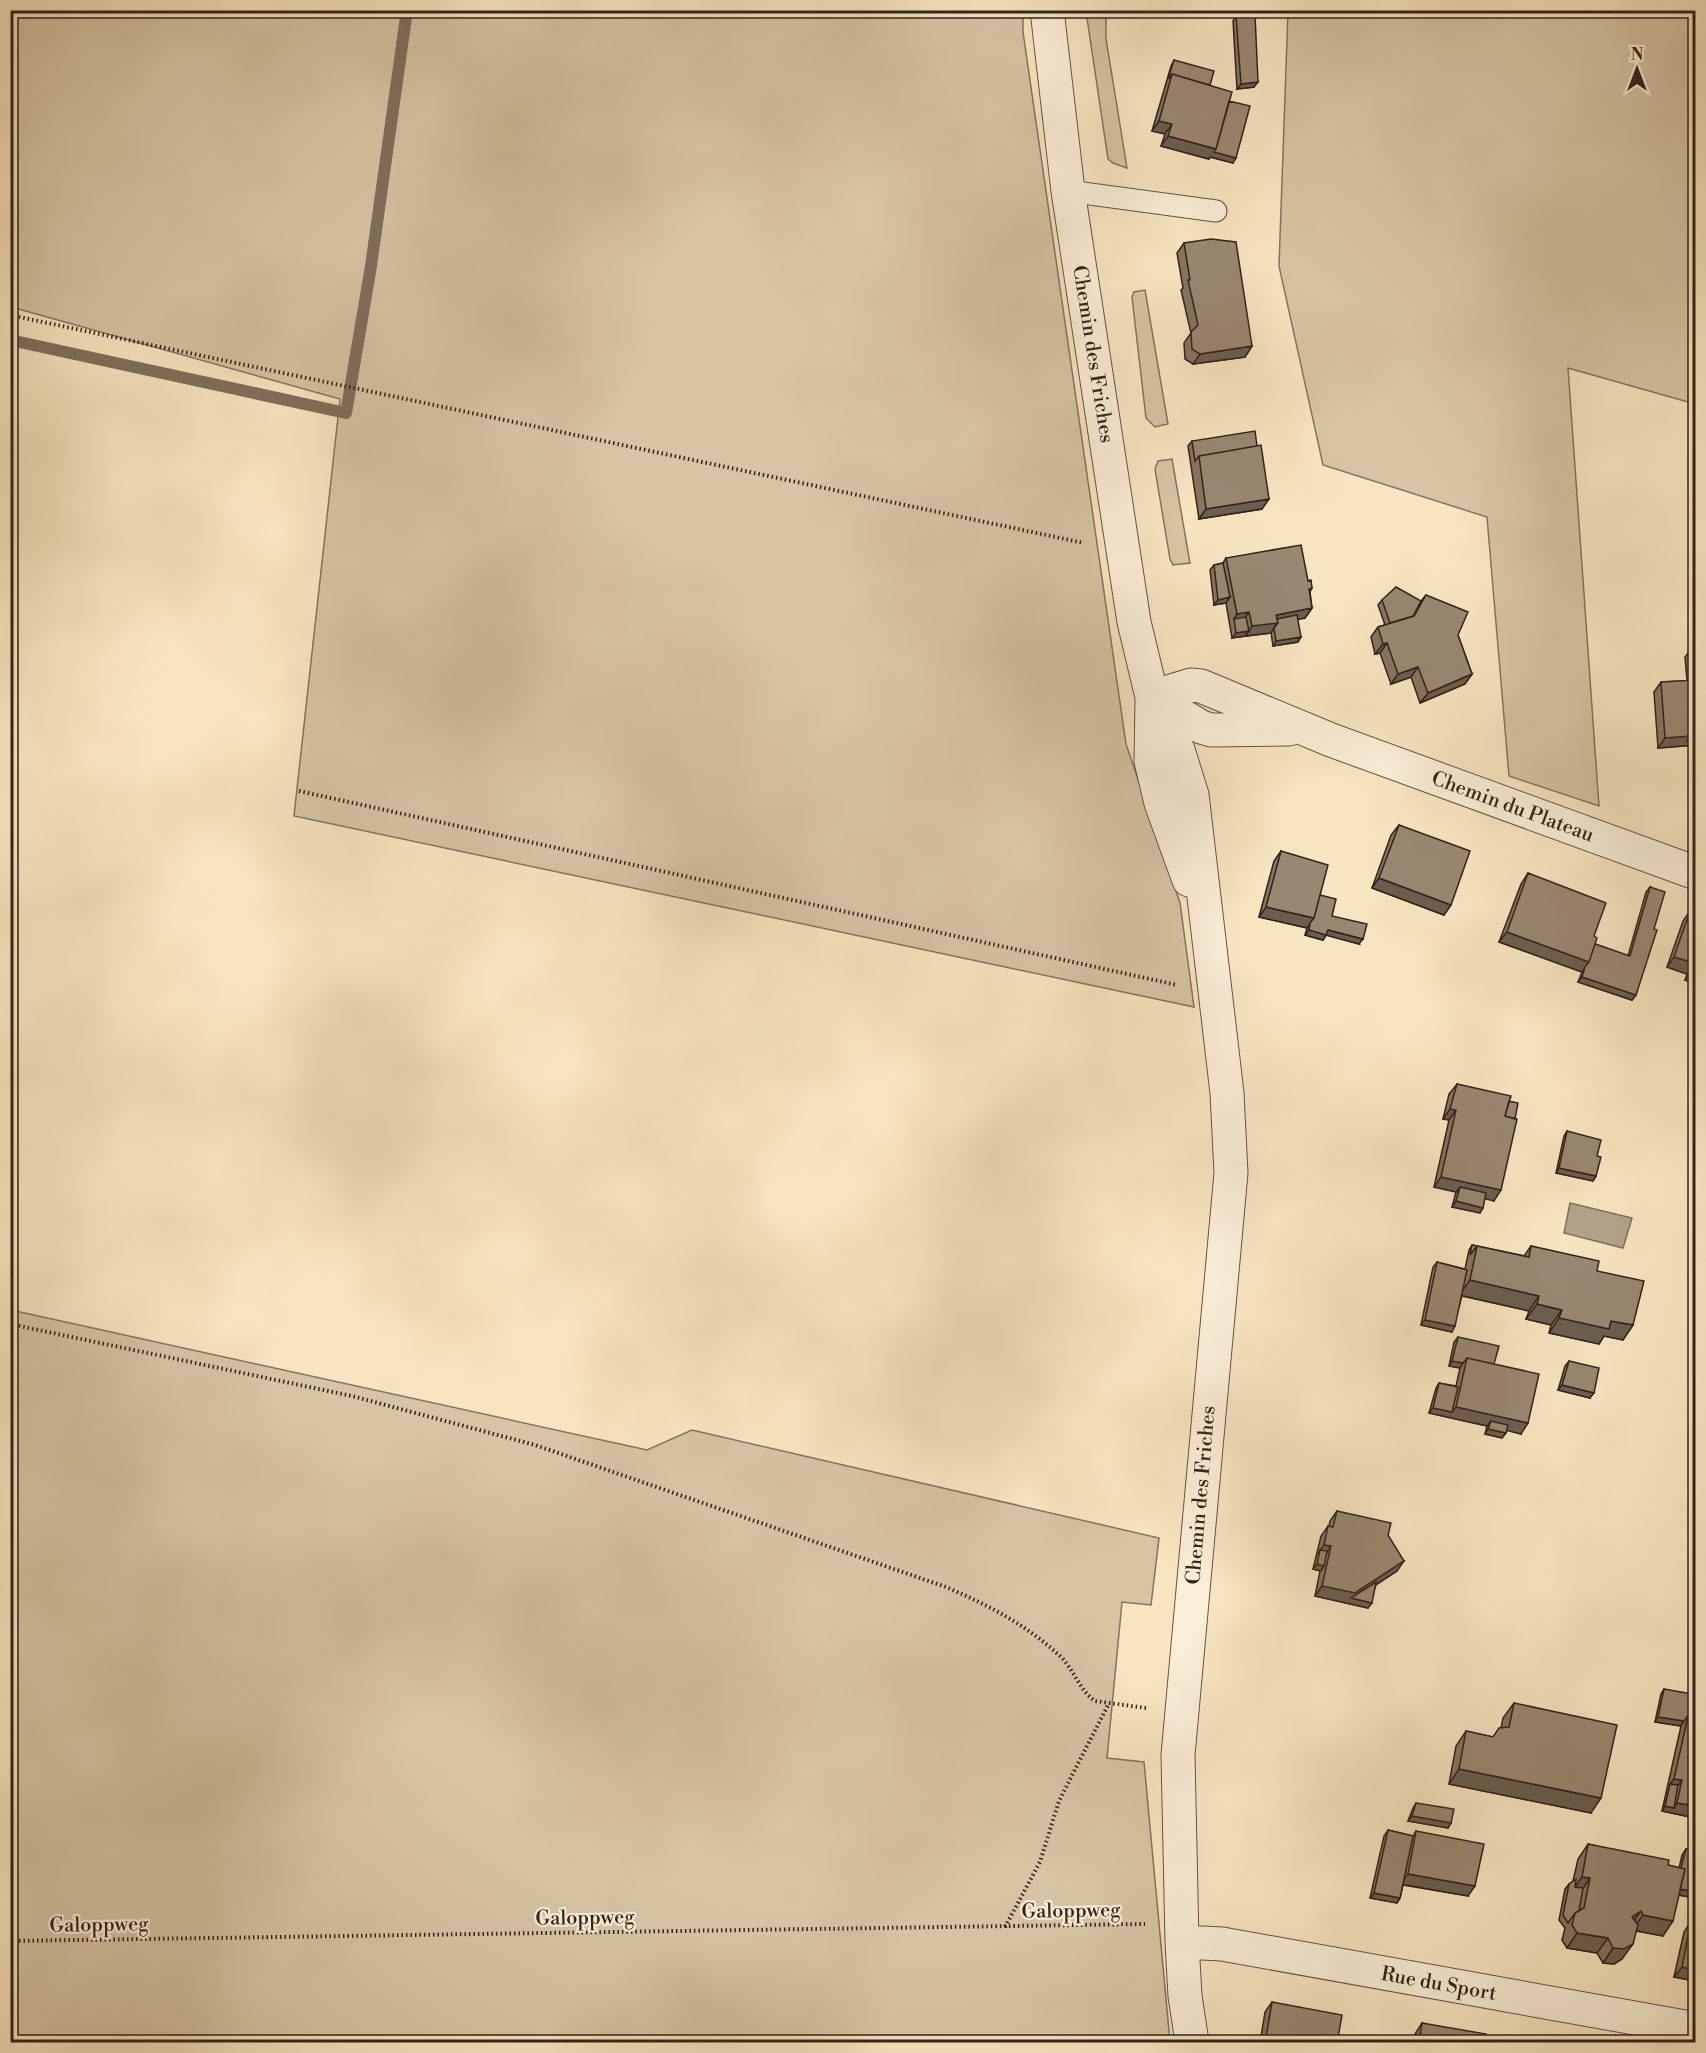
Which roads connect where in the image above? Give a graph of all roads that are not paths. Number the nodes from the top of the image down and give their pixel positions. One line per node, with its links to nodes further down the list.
1 (1047, 10): 2 (street, Chemin des Friches)
2 (1068, 191): 3 (lane); 4 (street, Chemin des Friches)
3 (1216, 211)
4 (1152, 697): 5 (street, Chemin du Plateau); 6 (street, Chemin des Friches)
5 (1695, 873)
6 (1182, 1942): 7 (street, Rue du Sport); 8 (street, Chemin des Friches)
7 (1695, 2029)
8 (1192, 2043)

